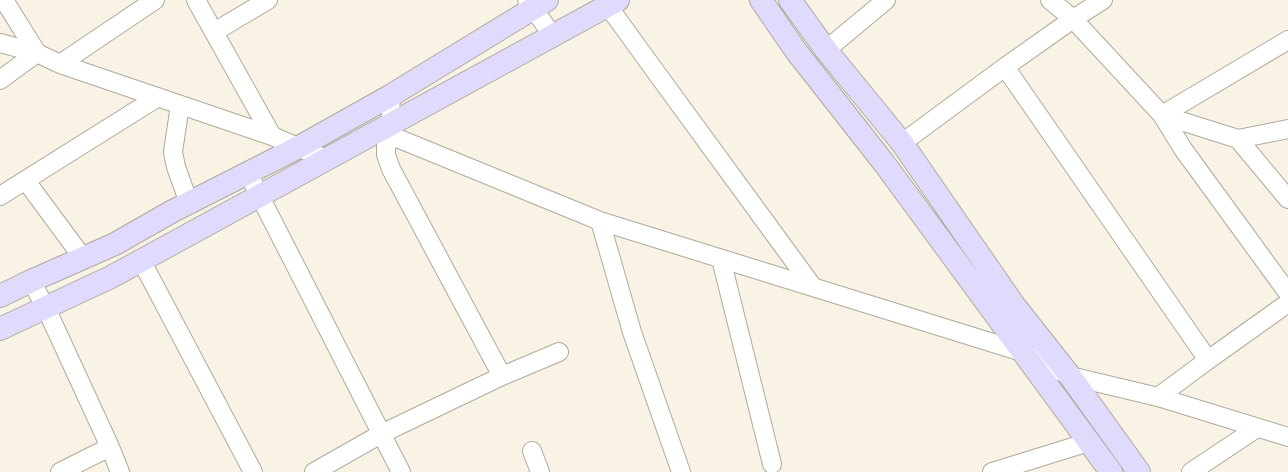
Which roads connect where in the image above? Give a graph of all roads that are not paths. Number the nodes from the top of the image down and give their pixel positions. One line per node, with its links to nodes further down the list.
1 (4, 0): 18 (street)
2 (155, 0): 19 (street)
3 (196, 0): 13 (street)
4 (268, 0): 13 (street)
5 (761, 0): 51 (street)
6 (790, 0): 17 (street)
7 (886, 0): 17 (street)
8 (1050, 0): 12 (street)
9 (1103, 0): 12 (street)
10 (535, 3): 14 (street); 22 (street)
11 (613, 3): 14 (street); 44 (street)
12 (1073, 19): 20 (street); 25 (street)
13 (214, 32): 28 (street)
14 (553, 36): 27 (street)
15 (1288, 40): 25 (street)
16 (0, 42): 18 (street)
17 (826, 50): 30 (street)
18 (37, 53): 19 (street); 21 (street)
19 (60, 64): 23 (street)
20 (1005, 67): 30 (street); 52 (street)
21 (0, 80)
22 (390, 96): 27 (street); 31 (street)
23 (158, 97): 24 (street); 34 (street)
24 (180, 105): 28 (street); 38 (street)
25 (1162, 116): 29 (street); 45 (street)
26 (1288, 129): 29 (street)
27 (391, 130): 32 (street); 39 (street); 53 (street)
28 (272, 136): 31 (street)
29 (1238, 139): 37 (street)
30 (902, 143): 54 (street)
31 (299, 147): 32 (street); 33 (street)
32 (326, 159): 35 (street)
33 (248, 174): 35 (street); 38 (street)
34 (26, 181): 36 (street); 40 (street)
35 (260, 195): 42 (street); 57 (street)
36 (0, 196)
37 (1288, 199)
38 (189, 203): 40 (street)
39 (600, 221): 41 (street); 69 (street)
40 (83, 258): 43 (street)
41 (721, 259): 44 (street); 62 (street)
42 (141, 260): 48 (street); 65 (street)
43 (31, 281): 46 (street); 48 (street)
44 (812, 287): 51 (street)
45 (1288, 294)
46 (0, 296)
47 (1288, 302): 52 (street)
48 (46, 308): 49 (street); 60 (street)
49 (0, 329)
50 (559, 352): 53 (street)
51 (1022, 352): 54 (street); 59 (street)
52 (1208, 360): 55 (street)
53 (502, 376): 57 (street)
54 (1070, 376): 55 (street); 72 (street)
55 (1158, 397): 56 (street)
56 (1257, 428): 58 (street); 73 (street)
57 (381, 434): 66 (street); 67 (street)
58 (1288, 437)
59 (1088, 442): 70 (street); 71 (street)
60 (110, 447): 63 (street); 64 (street)
61 (532, 451): 68 (street)
62 (772, 464)
63 (60, 472)
64 (120, 472)
65 (253, 472)
66 (314, 472)
67 (401, 472)
68 (540, 472)
69 (681, 472)
70 (992, 472)
71 (1110, 472)
72 (1139, 472)
73 (1191, 472)

